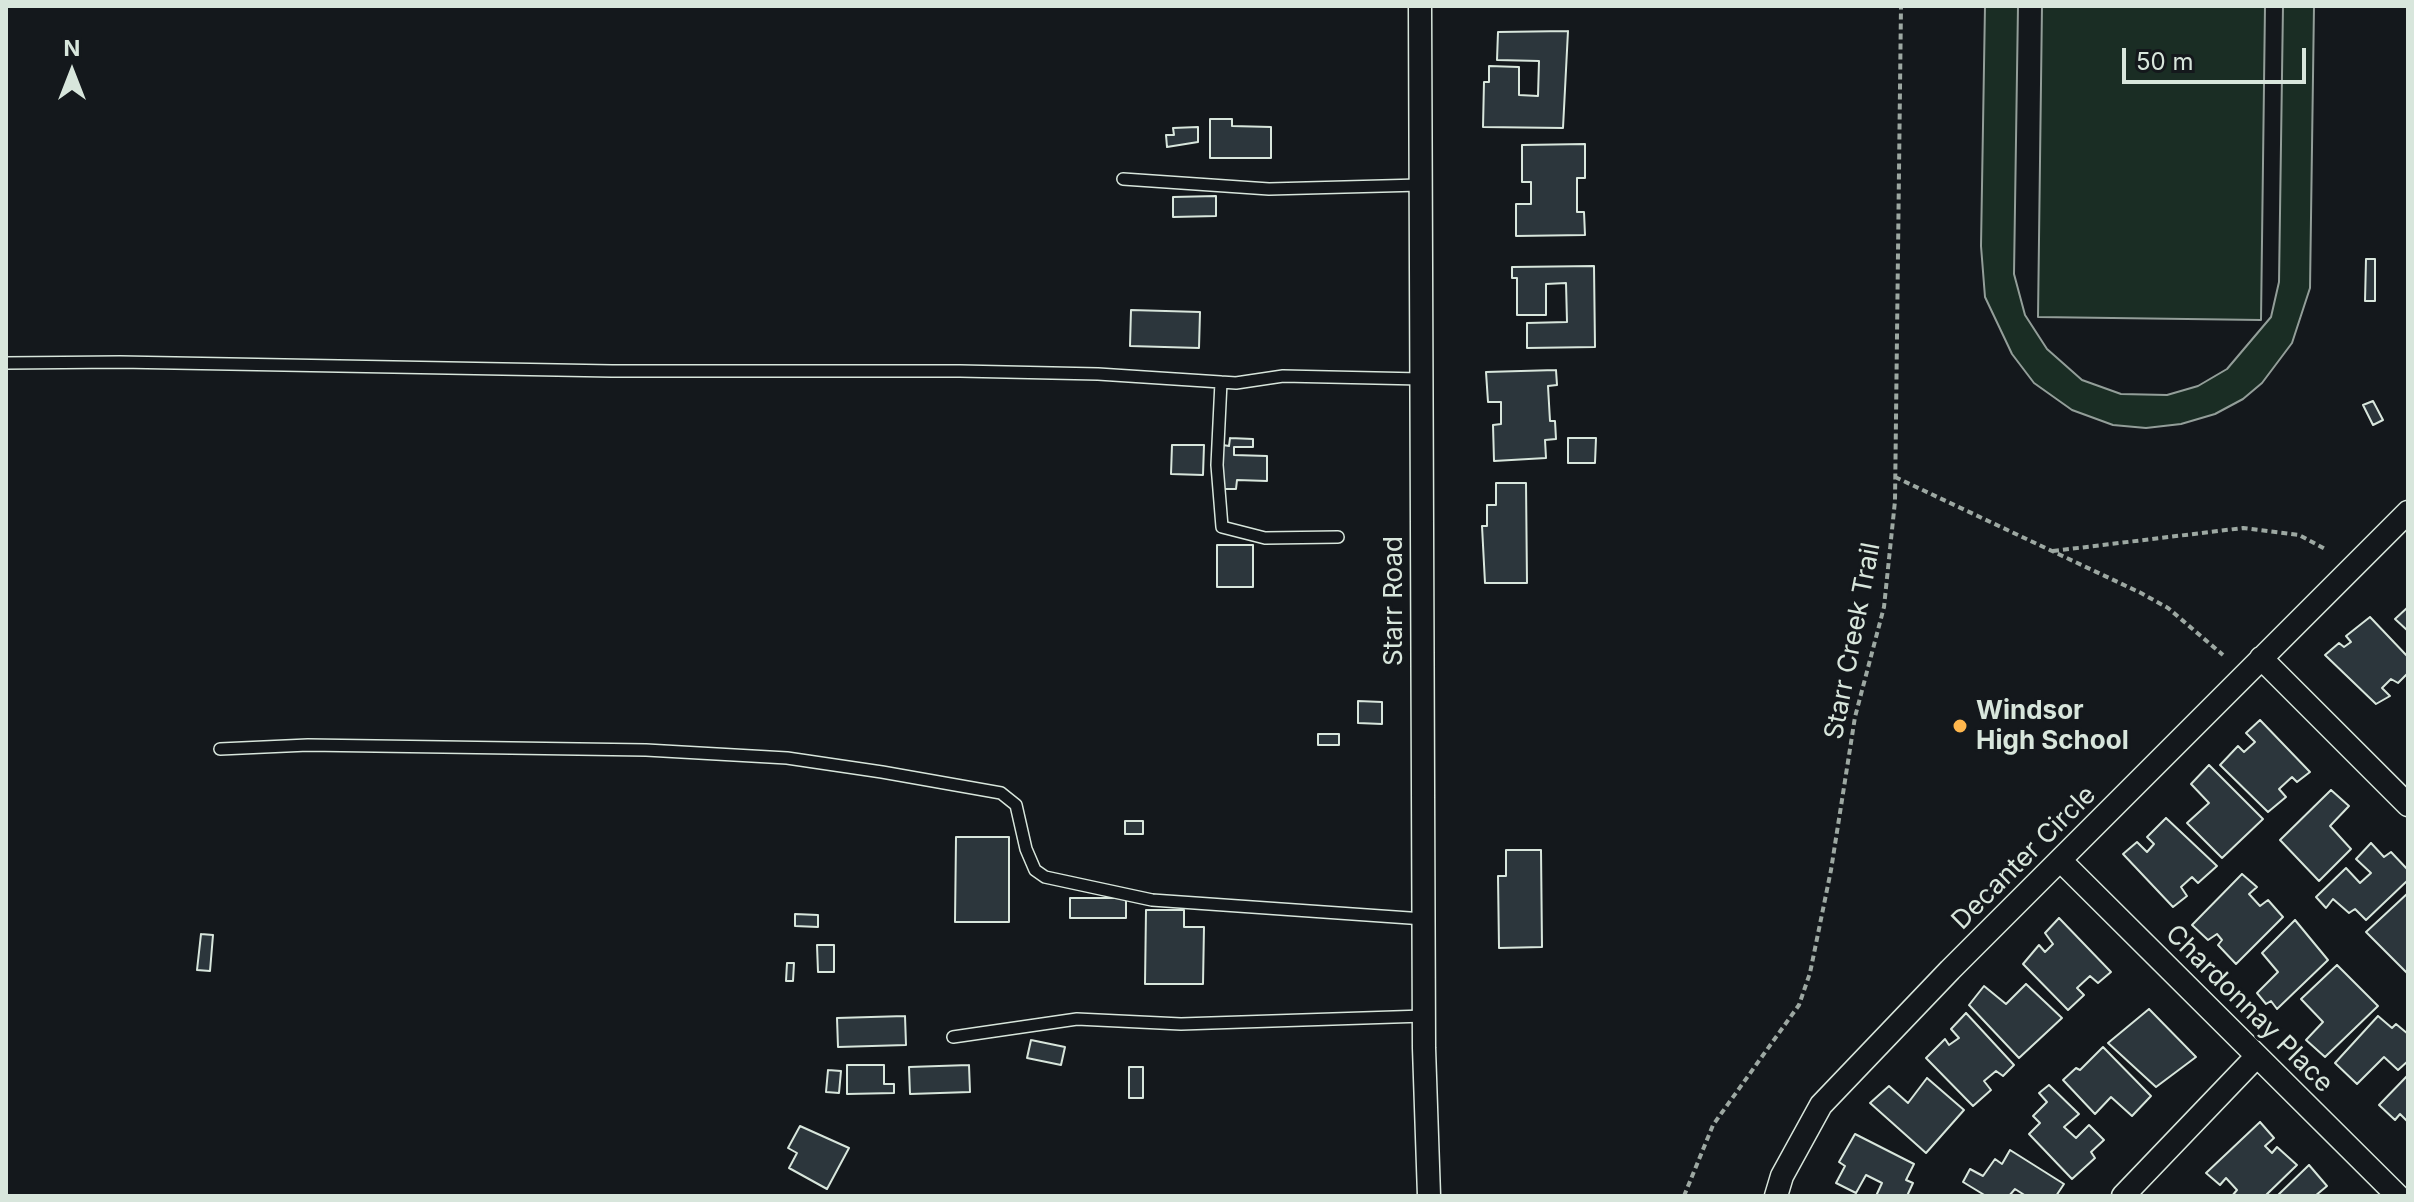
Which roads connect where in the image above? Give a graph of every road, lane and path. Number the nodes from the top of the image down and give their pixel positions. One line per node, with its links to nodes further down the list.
1 (1420, 6): 4 (street, Starr Road)
2 (1901, 6): 8 (path, Starr Creek Trail)
3 (1123, 179): 4 (lane)
4 (1420, 185): 6 (street, Starr Road)
5 (6, 363): 7 (lane)
6 (1421, 379): 7 (lane); 18 (street, Starr Road)
7 (1221, 382): 10 (lane)
8 (1895, 477): 12 (path); 23 (path, Starr Creek Trail)
9 (2408, 512): 14 (street, Decanter Circle)
10 (1338, 537)
11 (2327, 550): 12 (path)
12 (2051, 552): 13 (path)
13 (2223, 655)
14 (2261, 658): 16 (street); 17 (street, Decanter Circle)
15 (220, 749): 18 (lane)
16 (2408, 805)
17 (2061, 861): 21 (street, Chardonnay Place); 24 (street, Decanter Circle)
18 (1424, 919): 19 (street, Starr Road)
19 (1424, 1016): 20 (lane); 22 (street, Starr Road)
20 (953, 1037)
21 (2257, 1056): 25 (street); 26 (street, Chardonnay Place)
22 (1429, 1196)
23 (1684, 1196)
24 (1776, 1196)
25 (2123, 1196)
26 (2398, 1196)

